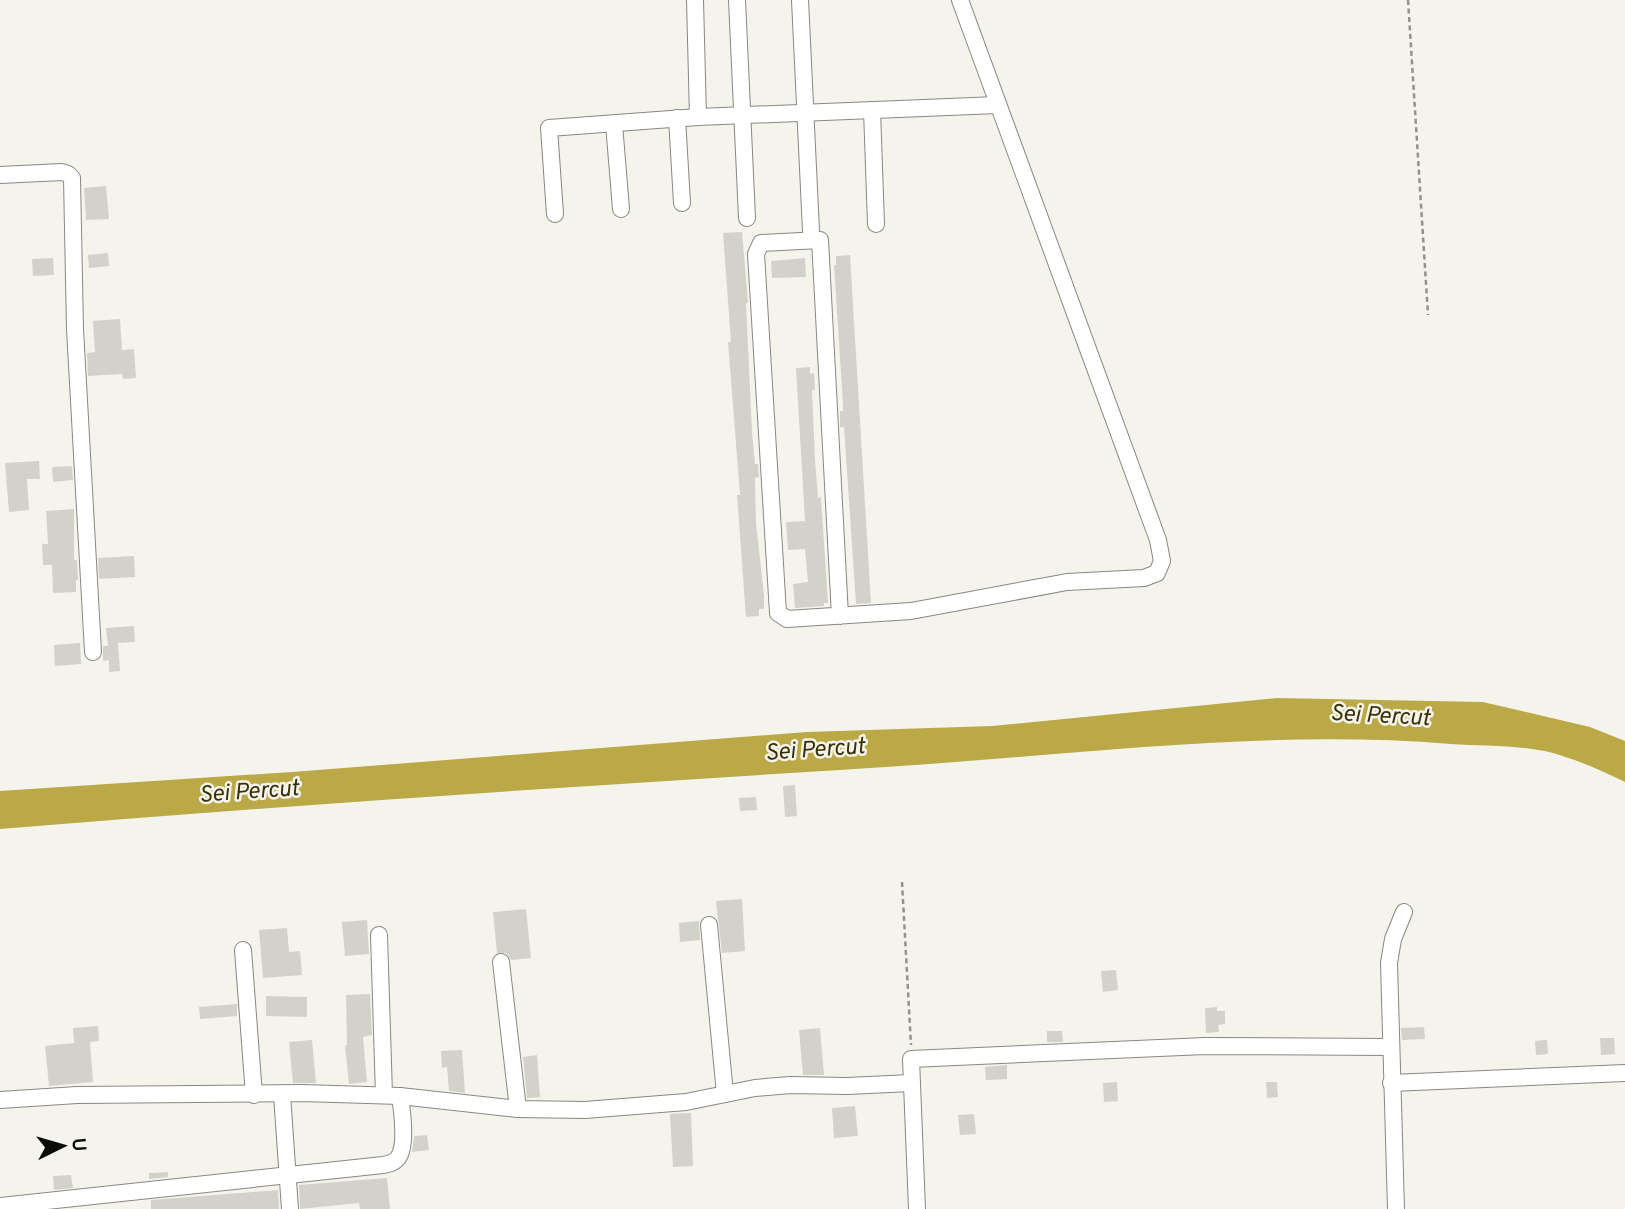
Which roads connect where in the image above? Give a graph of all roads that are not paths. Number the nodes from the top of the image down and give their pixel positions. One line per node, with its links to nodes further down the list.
1 (695, 0): 9 (street)
2 (737, 0): 8 (street)
3 (800, 0): 7 (street)
4 (960, 0): 5 (street)
5 (998, 105): 6 (street); 19 (street)
6 (872, 110): 7 (street); 17 (street)
7 (805, 113): 8 (street); 18 (street)
8 (742, 115): 9 (street); 16 (street)
9 (698, 117): 10 (street)
10 (677, 118): 11 (street); 13 (street)
11 (614, 124): 14 (street); 15 (street)
12 (0, 175): 20 (street)
13 (682, 203)
14 (621, 209)
15 (555, 214)
16 (747, 218)
17 (876, 224)
18 (811, 231)
19 (840, 616): 19 (street)
20 (93, 652)
21 (1404, 912): 26 (street)
22 (709, 925): 30 (street)
23 (379, 935): 33 (street)
24 (243, 950): 31 (street)
25 (502, 962): 35 (street)
26 (1390, 1047): 28 (street); 29 (street)
27 (1625, 1073): 29 (street)
28 (911, 1083): 30 (street); 39 (street)
29 (1391, 1083): 40 (street)
30 (725, 1094): 35 (street)
31 (254, 1095): 32 (street); 34 (street)
32 (282, 1095): 33 (street); 36 (street)
33 (392, 1095): 35 (street); 36 (street)
34 (0, 1100)
35 (518, 1109)
36 (287, 1175): 37 (street); 38 (street)
37 (0, 1206)
38 (290, 1209)
39 (917, 1209)
40 (1396, 1209)

